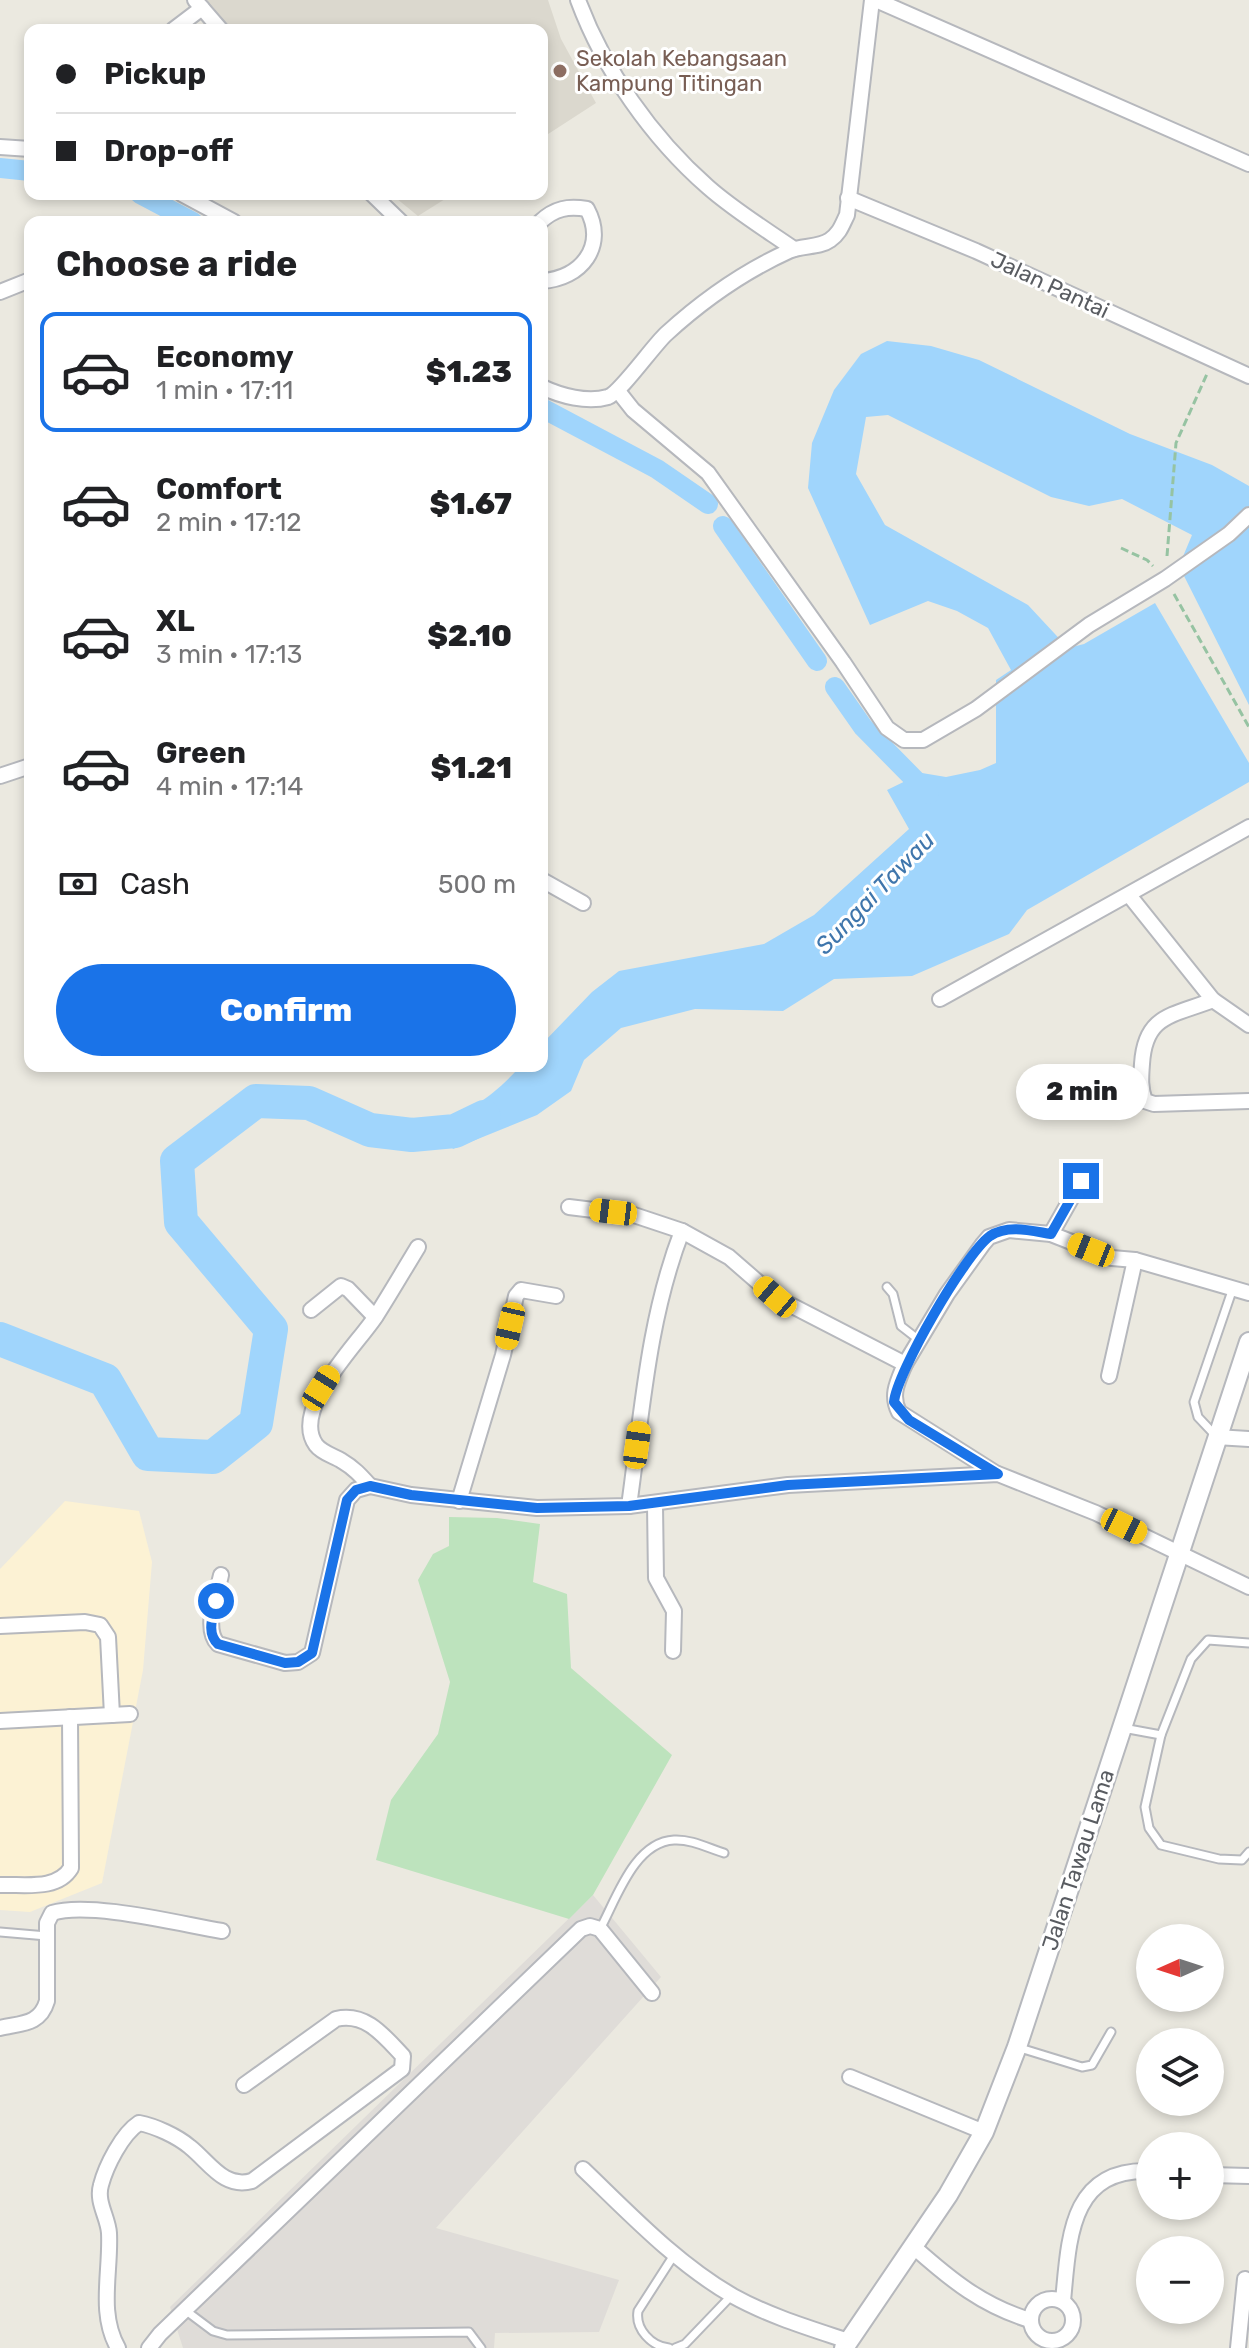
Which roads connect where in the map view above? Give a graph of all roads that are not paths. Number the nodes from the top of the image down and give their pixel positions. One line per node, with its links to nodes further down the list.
1 (578, 0): 15 (street)
2 (874, 0): 8 (street); 9 (street)
3 (199, 4): 4 (street); 5 (street)
4 (179, 24)
5 (216, 24)
6 (0, 147): 7 (street)
7 (24, 149)
8 (1249, 164)
9 (848, 198): 15 (street); 19 (street, Jalan Pantai)
10 (193, 200): 12 (street)
11 (378, 200): 13 (street)
12 (223, 216)
13 (395, 216)
14 (546, 216): 16 (street)
15 (794, 249): 21 (street)
16 (548, 281)
17 (24, 282): 18 (street)
18 (0, 292)
19 (1249, 376)
20 (548, 390): 21 (street)
21 (618, 391): 22 (street)
22 (1249, 515)
23 (24, 768): 24 (street)
24 (0, 776)
25 (1249, 827): 27 (street)
26 (548, 883): 28 (street)
27 (1129, 895): 29 (street); 30 (street)
28 (583, 903)
29 (940, 999)
30 (1213, 1000): 31 (street); 32 (street)
31 (1249, 1025)
32 (1249, 1101)
33 (1081, 1181): 36 (street)
34 (569, 1207): 35 (street)
35 (682, 1231): 47 (street); 55 (street)
36 (1051, 1234): 38 (street); 45 (street)
37 (418, 1247): 44 (street)
38 (1135, 1260): 40 (street); 48 (street)
39 (887, 1287): 45 (lane)
40 (1233, 1288): 41 (street); 49 (lane)
41 (1249, 1293)
42 (556, 1296): 53 (street)
43 (311, 1310): 44 (street)
44 (375, 1317): 52 (street)
45 (919, 1340): 47 (street)
46 (1249, 1342): 49 (street, Jalan Tawau Lama)
47 (905, 1364): 51 (street)
48 (1109, 1376)
49 (1216, 1437): 50 (street); 56 (street, Jalan Tawau Lama)
50 (1249, 1439)
51 (998, 1474): 54 (street); 56 (street)
52 (370, 1486): 53 (street); 57 (street)
53 (459, 1501): 55 (street)
54 (655, 1505): 55 (street); 61 (street)
55 (629, 1506)
56 (1180, 1554): 58 (street); 66 (street, Jalan Tawau Lama)
57 (221, 1575)
58 (1249, 1587)
59 (0, 1626): 63 (street)
60 (1249, 1643): 67 (lane)
61 (673, 1651)
62 (130, 1714): 63 (street)
63 (112, 1715): 64 (street)
64 (70, 1717): 65 (street); 70 (street)
65 (0, 1721)
66 (1121, 1728): 67 (lane); 78 (street, Jalan Tawau Lama)
67 (1161, 1735): 68 (lane)
68 (1249, 1852)
69 (724, 1853): 71 (lane)
70 (0, 1885)
71 (600, 1929): 75 (street); 91 (street)
72 (222, 1931): 74 (street)
73 (0, 1932): 74 (lane)
74 (47, 1936): 76 (street)
75 (652, 1993)
76 (0, 2028)
77 (1111, 2032): 78 (lane)
78 (1017, 2047): 81 (street, Jalan Tawau Lama)
79 (850, 2077): 81 (street)
80 (244, 2085): 95 (street)
81 (984, 2132): 86 (street, Jalan Tawau Lama)
82 (583, 2169): 87 (street)
83 (1136, 2171): 90 (street)
84 (1224, 2175): 85 (street)
85 (1249, 2176)
86 (915, 2248): 92 (street); 93 (street, Jalan Tawau Lama)
87 (674, 2255): 89 (street); 98 (lane)
88 (1245, 2279): 100 (street)
89 (732, 2295): 93 (street); 99 (lane)
90 (1063, 2301): 92 (street); 94 (street)
91 (185, 2310): 96 (street); 97 (lane)
92 (1030, 2320): 94 (street)
93 (846, 2344)
94 (1059, 2344)
95 (118, 2348)
96 (149, 2348)
97 (481, 2348)
98 (669, 2348)
99 (675, 2348)
100 (1238, 2348)

